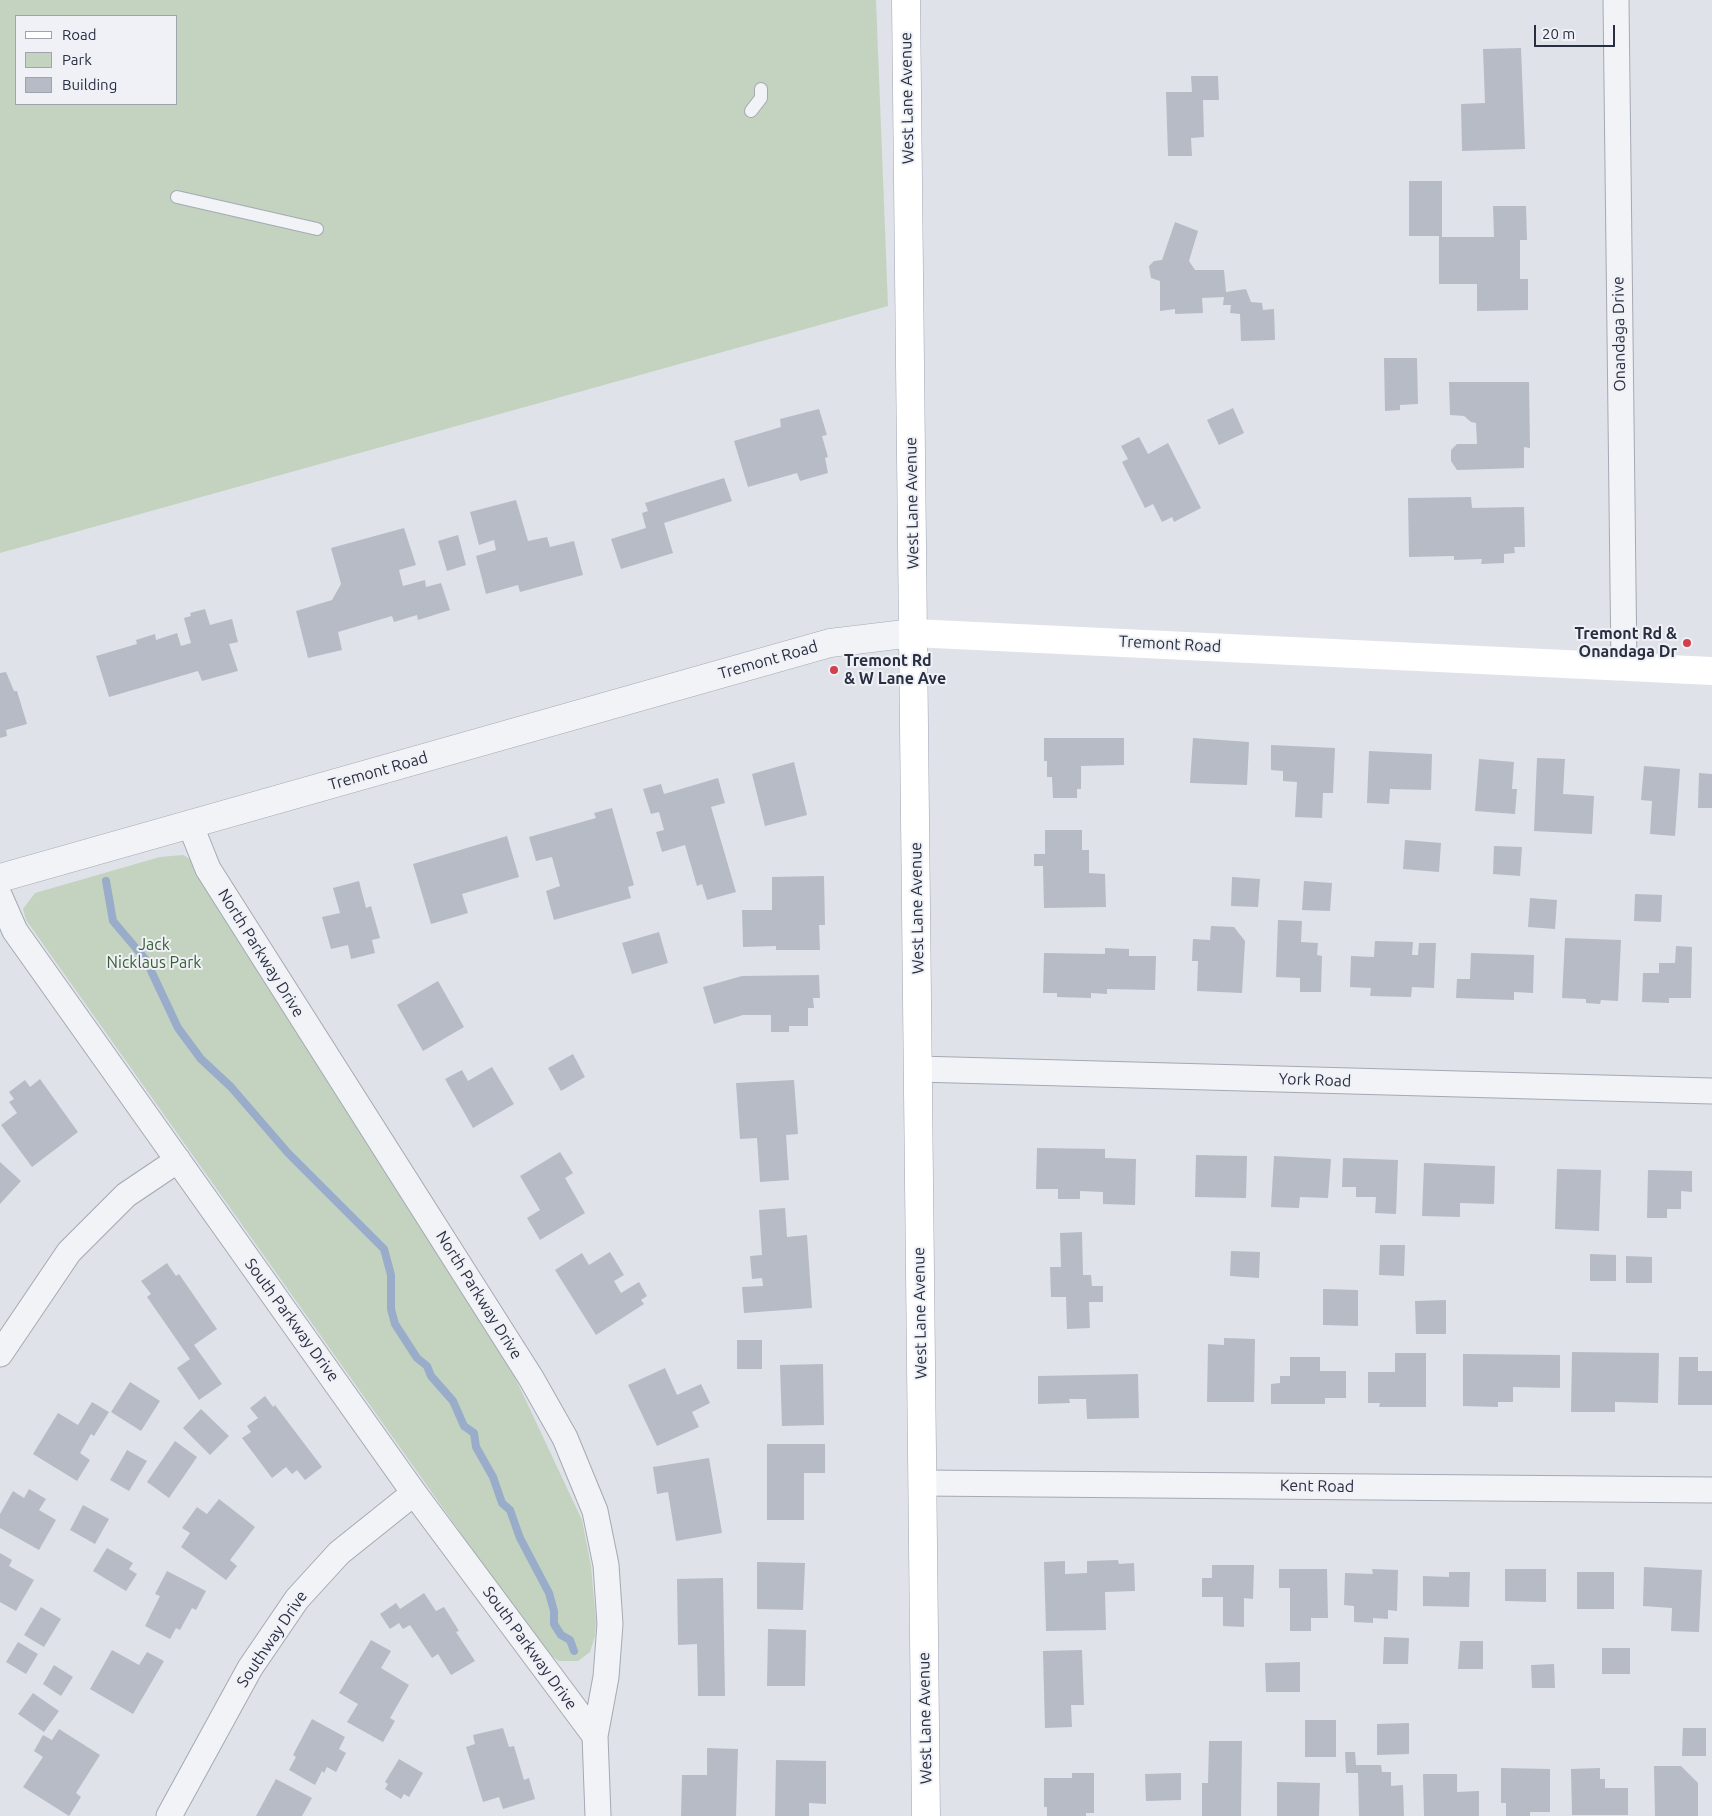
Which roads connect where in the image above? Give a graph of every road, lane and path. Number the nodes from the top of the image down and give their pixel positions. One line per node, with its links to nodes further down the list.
1 (906, 0): 7 (main road, West Lane Avenue)
2 (1616, 0): 8 (street, Onandaga Drive)
3 (761, 89): 4 (lane)
4 (751, 111)
5 (178, 198): 6 (lane)
6 (317, 228)
7 (913, 633): 8 (main road, Tremont Road); 10 (street, Tremont Road); 13 (main road, West Lane Avenue)
8 (1624, 667): 9 (main road, Tremont Road)
9 (1712, 671)
10 (190, 824): 11 (street, Tremont Road); 20 (street, North Parkway Drive)
11 (0, 878)
12 (0, 897): 15 (street, South Parkway Drive)
13 (918, 1069): 14 (street, York Road); 17 (main road, West Lane Avenue)
14 (1712, 1090)
15 (178, 1160): 16 (street); 19 (street, South Parkway Drive)
16 (0, 1354)
17 (923, 1483): 18 (street, Kent Road); 23 (main road, West Lane Avenue)
18 (1712, 1490)
19 (414, 1493): 20 (street, South Parkway Drive); 21 (street, Southway Drive)
20 (595, 1736): 22 (street, North Parkway Drive)
21 (169, 1816)
22 (598, 1816)
23 (926, 1816)

